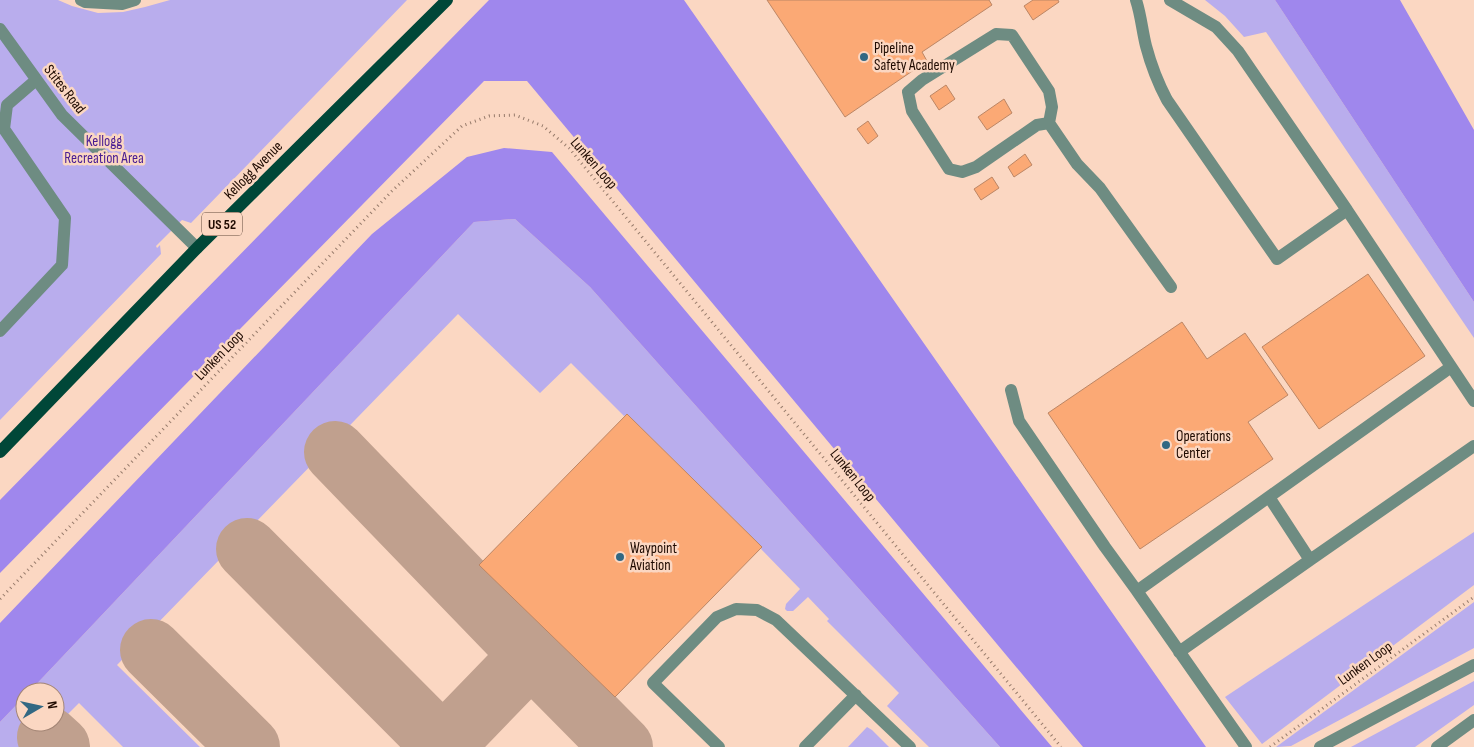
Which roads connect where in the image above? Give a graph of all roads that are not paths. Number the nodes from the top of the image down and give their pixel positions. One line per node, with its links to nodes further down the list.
1 (81, 0): 2 (lane)
2 (135, 0)
3 (448, 0): 10 (main road, Kellogg Avenue / US 52)
4 (1136, 0): 9 (lane)
5 (1170, 0): 9 (lane)
6 (0, 29): 7 (lane, Stites Road)
7 (36, 80): 10 (lane, Stites Road); 12 (lane)
8 (1050, 123): 8 (lane); 11 (lane)
9 (1347, 210): 13 (lane)
10 (197, 248): 17 (main road, Kellogg Avenue / US 52)
11 (1171, 287)
12 (0, 331)
13 (1451, 367): 15 (lane); 18 (lane)
14 (1011, 390): 20 (lane)
15 (1474, 401)
16 (1474, 446): 19 (lane)
17 (0, 452)
18 (1269, 497): 19 (lane); 20 (lane)
19 (1310, 560): 21 (lane)
20 (1137, 591): 21 (lane)
21 (1179, 652): 28 (lane)
22 (1474, 666): 29 (lane)
23 (856, 695): 25 (lane); 26 (lane); 27 (lane)
24 (1474, 720): 30 (lane)
25 (719, 747)
26 (804, 747)
27 (910, 747)
28 (1246, 747)
29 (1320, 747)
30 (1438, 747)

